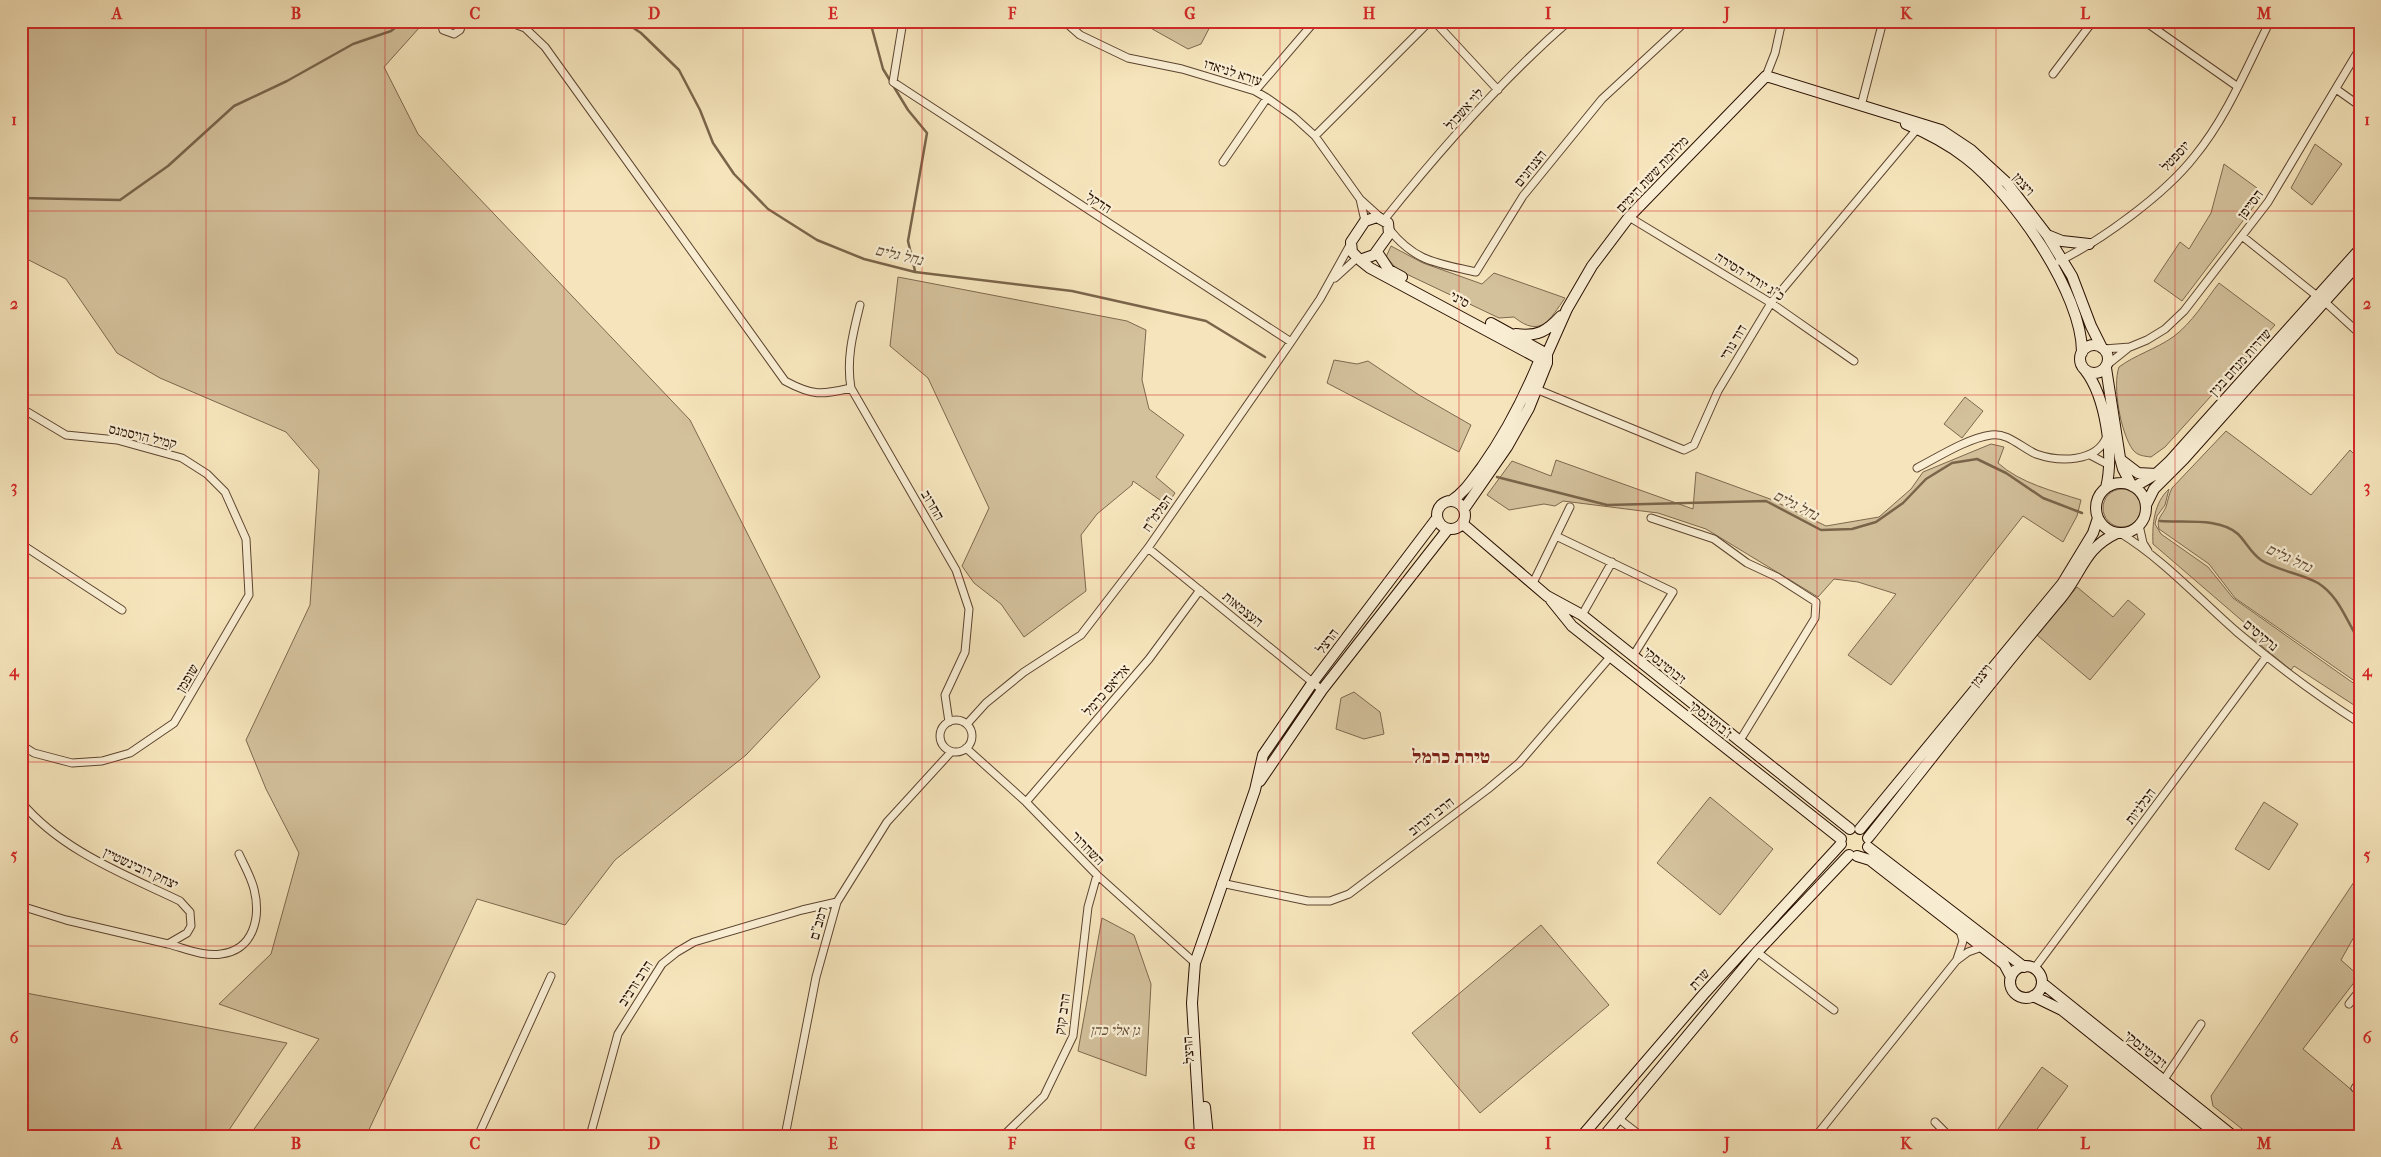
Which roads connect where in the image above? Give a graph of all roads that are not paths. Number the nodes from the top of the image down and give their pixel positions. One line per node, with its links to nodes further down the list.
1 (441, 21): 2 (street)
2 (462, 21)
3 (506, 21): 58 (street)
4 (903, 21): 50 (street, הדקל)
5 (1064, 21): 22 (street, עזרא לניאדו)
6 (1315, 21): 22 (street)
7 (1430, 21): 27 (street)
8 (1434, 21): 21 (street)
9 (1569, 21): 21 (street, לוי אשכול)
10 (1690, 21): 32 (street, הצנחנים)
11 (1782, 21): 18 (street, מלחמת ששת הימים)
12 (1882, 21): 24 (street)
13 (2093, 21): 17 (street)
14 (2144, 21): 19 (street)
15 (2270, 21): 19 (street, יוספטל)
16 (2360, 48): 20 (street, הסייפן)
17 (2054, 74)
18 (1766, 76): 24 (street, ויצמן); 30 (street, מלחמת ששת הימים)
19 (2238, 87): 35 (street, יוספטל)
20 (2336, 89): 25 (street); 34 (street, הסייפן)
21 (1498, 90): 32 (street, לוי אשכול)
22 (1255, 91): 23 (street, עזרא לניאדו)
23 (1268, 98): 27 (street, עזרא לניאדו); 28 (street)
24 (1861, 106): 26 (street, ויצמן); 33 (street, ויצמן)
25 (2360, 106)
26 (1917, 128): 42 (street, ויצמן); 45 (street, דוד נורי)
27 (1315, 136): 29 (street, עזרא לניאדו)
28 (1223, 162)
29 (1360, 199): 31 (street, עזרא לניאדו); 32 (street, עזרא לניאדו)
30 (1629, 217): 45 (street, כ"ג יורדי הסירה); 47 (street, מלחמת ששת הימים)
31 (1366, 221): 32 (street); 36 (street)
32 (1385, 222): 38 (street)
33 (2047, 235): 35 (street); 40 (street, ויצמן)
34 (2242, 236): 44 (street); 51 (street, הסייפן)
35 (2089, 244): 40 (street, יוספטל)
36 (1350, 245): 39 (street); 43 (street, הפלמ"ח)
37 (2360, 249): 44 (street, שדרות מנחם בגין)
38 (1377, 252): 39 (street); 48 (street, סיני)
39 (1358, 259): 43 (street, הפלמ"ח); 54 (street, סיני)
40 (2063, 260): 42 (street, יוספטל); 52 (street, ויצמן)
41 (2360, 262): 44 (street, שדרות מנחם בגין)
42 (2052, 265): 53 (street, ויצמן)
43 (1331, 282): 50 (street, הפלמ"ח)
44 (2321, 299): 49 (street); 66 (street, שדרות מנחם בגין); 71 (street, שדרות מנחם בגין)
45 (1771, 303): 55 (street, כ"ג יורדי הסירה); 59 (street, דוד נורי)
46 (860, 305): 58 (street, החרוב)
47 (1567, 310): 48 (street); 54 (street, מלחמת ששת הימים)
48 (1510, 334): 54 (street, סיני)
49 (2360, 334)
50 (1291, 342): 83 (street, הפלמ"ח)
51 (2130, 347): 52 (street, הסייפן); 56 (street, הסייפן)
52 (2103, 348): 53 (street); 56 (street)
53 (2082, 353): 57 (street)
54 (1544, 359): 59 (street, מלחמת ששת הימים); 70 (street, מלחמת ששת הימים)
55 (1854, 361)
56 (2107, 366): 57 (street); 63 (street)
57 (2085, 370): 61 (street)
58 (851, 388): 96 (street, החרוב)
59 (1536, 389): 73 (street, מלחמת ששת הימים)
60 (21, 408): 69 (street, קמיל הויסמנס)
61 (2106, 436): 62 (street); 64 (street)
62 (2090, 455): 64 (street); 65 (street)
63 (2121, 460): 66 (street); 67 (street)
64 (2109, 464): 68 (street)
65 (1917, 468)
66 (2156, 474): 67 (street, שדרות מנחם בגין)
67 (2133, 487): 68 (street); 71 (street)
68 (2106, 488): 76 (street)
69 (225, 492): 100 (street, שופמן)
70 (1451, 501): 73 (street); 74 (street)
71 (2146, 505): 78 (street)
72 (1570, 507): 81 (street)
73 (1464, 509): 77 (street)
74 (1437, 518): 79 (street); 94 (street, הרצל)
75 (1651, 518): 99 (street)
76 (2098, 518): 80 (street); 106 (street, ויצמן)
77 (1463, 524): 79 (street); 86 (street, ז׳בוטינסקי)
78 (2140, 525): 80 (street); 84 (street, נרקיסים)
79 (1448, 529): 95 (street, הרצל)
80 (2118, 533): 84 (street, נרקיסים); 108 (street, ויצמן)
81 (1556, 536): 85 (street); 86 (street)
82 (21, 544): 89 (street)
83 (1148, 548): 87 (street, העצמאות); 98 (street, הפלמ"ח)
84 (2153, 557): 93 (street, נרקיסים)
85 (1612, 562): 90 (street); 92 (street)
86 (1533, 583): 88 (street, ז׳בוטינסקי)
87 (1200, 590): 94 (street, העצמאות); 105 (street, אליאס כרמל)
88 (1547, 596): 90 (street, ז׳בוטינסקי); 91 (street, ז'בוטינסקי)
89 (122, 610)
90 (1582, 615): 92 (street, ז׳בוטינסקי)
91 (1611, 656): 107 (street, ז'בוטינסקי); 112 (street, הרב וינרוב)
92 (1632, 656): 99 (street, ז׳בוטינסקי)
93 (2266, 657): 97 (street, נרקיסים); 121 (street, הכלניות)
94 (1313, 682): 95 (street, העצמאות); 103 (street, הרצל)
95 (1322, 690): 103 (street, הרצל)
96 (949, 722): 98 (street); 102 (street)
97 (2360, 723)
98 (966, 724): 101 (street)
99 (1739, 742): 106 (street, ז׳בוטינסקי)
100 (21, 745)
101 (966, 748): 102 (street); 105 (street, השחרור)
102 (951, 752): 113 (street, רמב"ם)
103 (1254, 790): 112 (street, הרצל)
104 (21, 802): 116 (street, יצחק רובינשטיין)
105 (1026, 802): 111 (street, השחרור)
106 (1855, 829): 107 (street, ויצמן); 108 (street, ז׳בוטינסקי)
107 (1841, 842): 110 (street, ז'בוטינסקי); 141 (street, שרת)
108 (1868, 842): 110 (street, ויצמן); 121 (street)
109 (239, 854): 116 (street)
110 (1853, 855): 115 (street); 118 (street, שרת)
111 (1098, 875): 120 (street, השחרור); 138 (street, הרב קוק)
112 (1222, 883): 120 (street, הרצל)
113 (836, 902): 136 (street, הרב זרביב); 137 (street, רמב"ם)
114 (21, 906): 116 (street)
115 (1959, 929): 117 (street); 119 (street)
116 (168, 944)
117 (1982, 947): 119 (street); 123 (street)
118 (1757, 952): 128 (street); 133 (street, שרת)
119 (1956, 962): 144 (street)
120 (1195, 963): 139 (street, הרצל); 140 (street, הרצל)
121 (2029, 968): 123 (street); 124 (street)
122 (551, 976): 135 (street)
123 (2011, 977): 126 (street)
124 (2042, 983): 126 (street); 130 (street, ז׳בוטינסקי)
125 (2360, 990): 127 (street)
126 (2033, 996): 146 (street, ז׳בוטינסקי)
127 (2349, 1004)
128 (1834, 1010)
129 (2201, 1024): 130 (street)
130 (2163, 1081): 147 (street, ז׳בוטינסקי)
131 (2360, 1081): 132 (street)
132 (2360, 1092)
133 (1619, 1119): 142 (street, שרת); 143 (street)
134 (1935, 1122): 145 (street)
135 (478, 1136)
136 (590, 1136)
137 (785, 1136)
138 (1003, 1136)
139 (1200, 1136)
140 (1208, 1136)
141 (1582, 1136)
142 (1604, 1136)
143 (1641, 1136)
144 (1816, 1136)
145 (1949, 1136)
146 (2219, 1136)
147 (2233, 1136)

